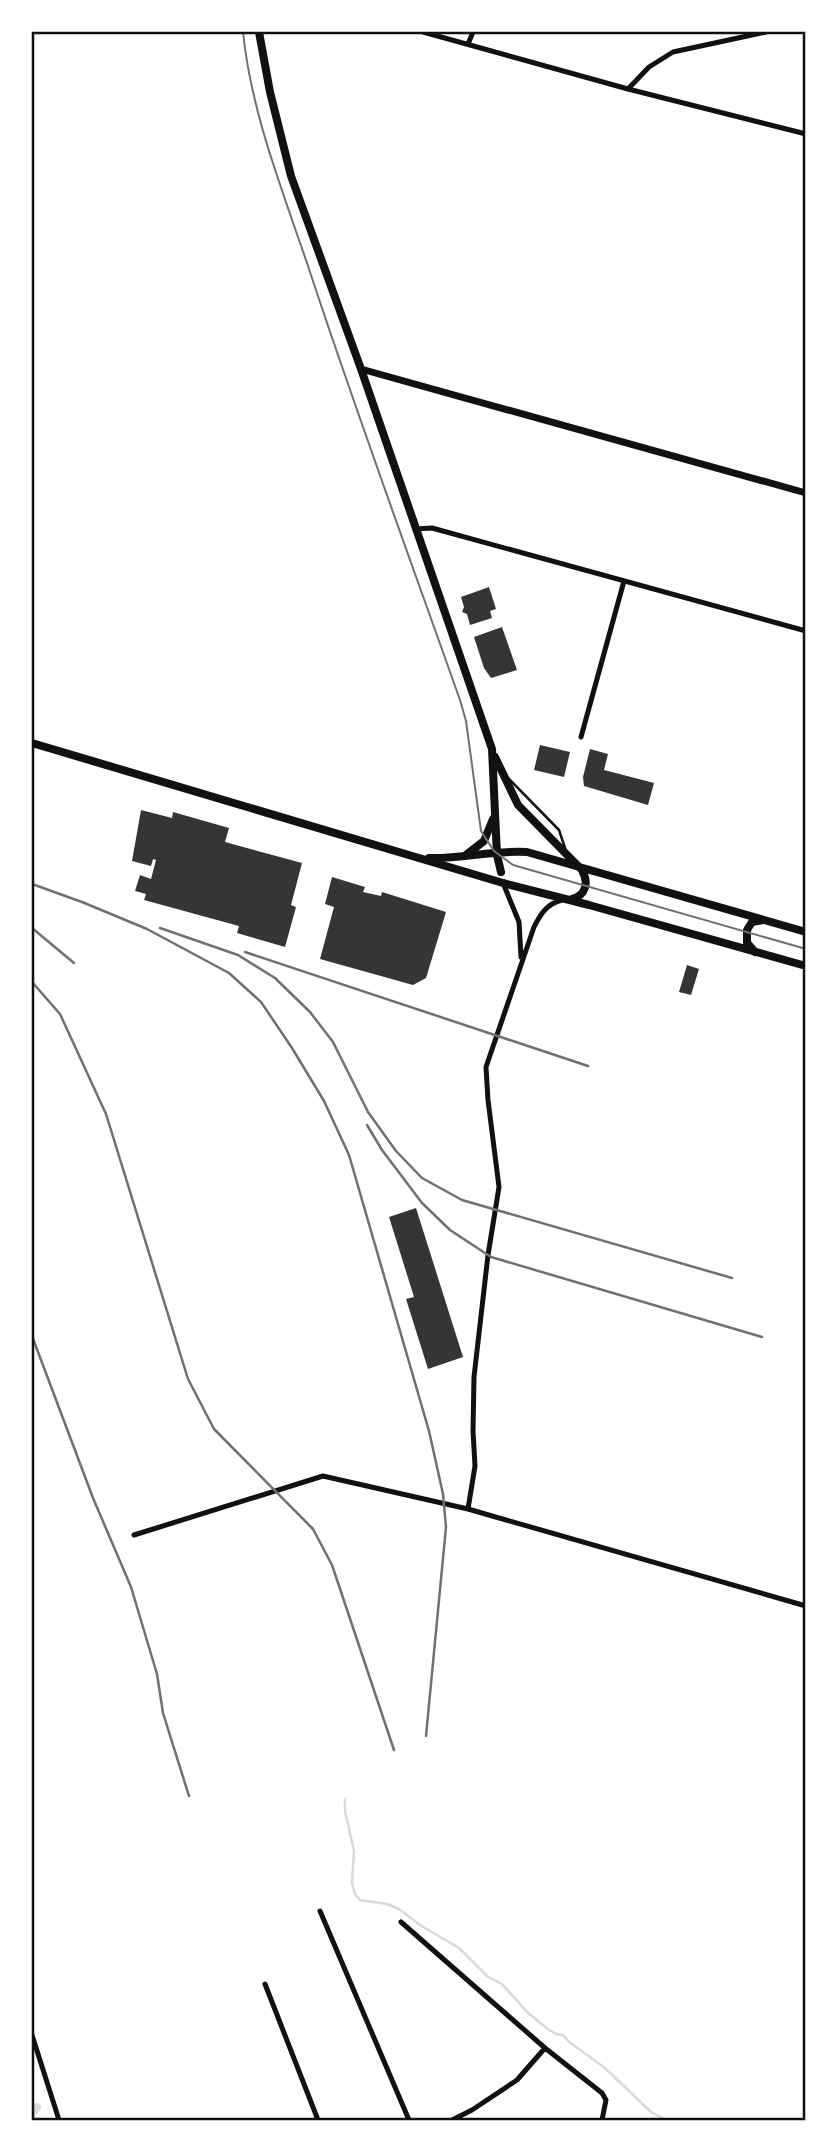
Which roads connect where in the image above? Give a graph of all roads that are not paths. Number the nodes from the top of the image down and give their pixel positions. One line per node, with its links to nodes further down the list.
1 (259, 32): 8 (main road)
2 (423, 32): 5 (street)
3 (473, 32): 5 (street)
4 (766, 32): 6 (street)
5 (468, 44): 6 (street)
6 (628, 89): 7 (street)
7 (806, 134)
8 (361, 369): 9 (main road); 10 (main road)
9 (806, 493)
10 (415, 529): 11 (street); 15 (main road)
11 (624, 581): 12 (street); 13 (street)
12 (806, 631)
13 (581, 737)
14 (32, 743): 21 (main road)
15 (492, 749): 16 (main road); 17 (main road)
16 (502, 774): 20 (main road); 20 (lane)
17 (495, 792): 18 (main road); 22 (main road)
18 (497, 852): 19 (main road); 22 (main road); 24 (main road)
19 (527, 852): 23 (main road); 24 (main road)
20 (566, 854): 23 (main road)
21 (416, 857): 22 (main road); 25 (main road)
22 (458, 858)
23 (578, 866): 26 (main road); 27 (main road)
24 (501, 872): 25 (main road)
25 (503, 883): 26 (main road); 30 (street)
26 (569, 900): 29 (main road); 30 (street)
27 (766, 919): 28 (main road); 29 (main road)
28 (806, 932)
29 (757, 952): 31 (main road)
30 (521, 966): 32 (street)
31 (806, 966)
32 (468, 1509): 33 (street); 34 (street)
33 (134, 1535)
34 (806, 1606)
35 (320, 1911): 42 (street)
36 (401, 1922): 39 (street)
37 (265, 1984): 41 (street)
38 (32, 2035): 40 (street)
39 (545, 2048): 43 (street); 44 (street)
40 (59, 2120)
41 (318, 2120)
42 (409, 2120)
43 (452, 2120)
44 (602, 2120)

